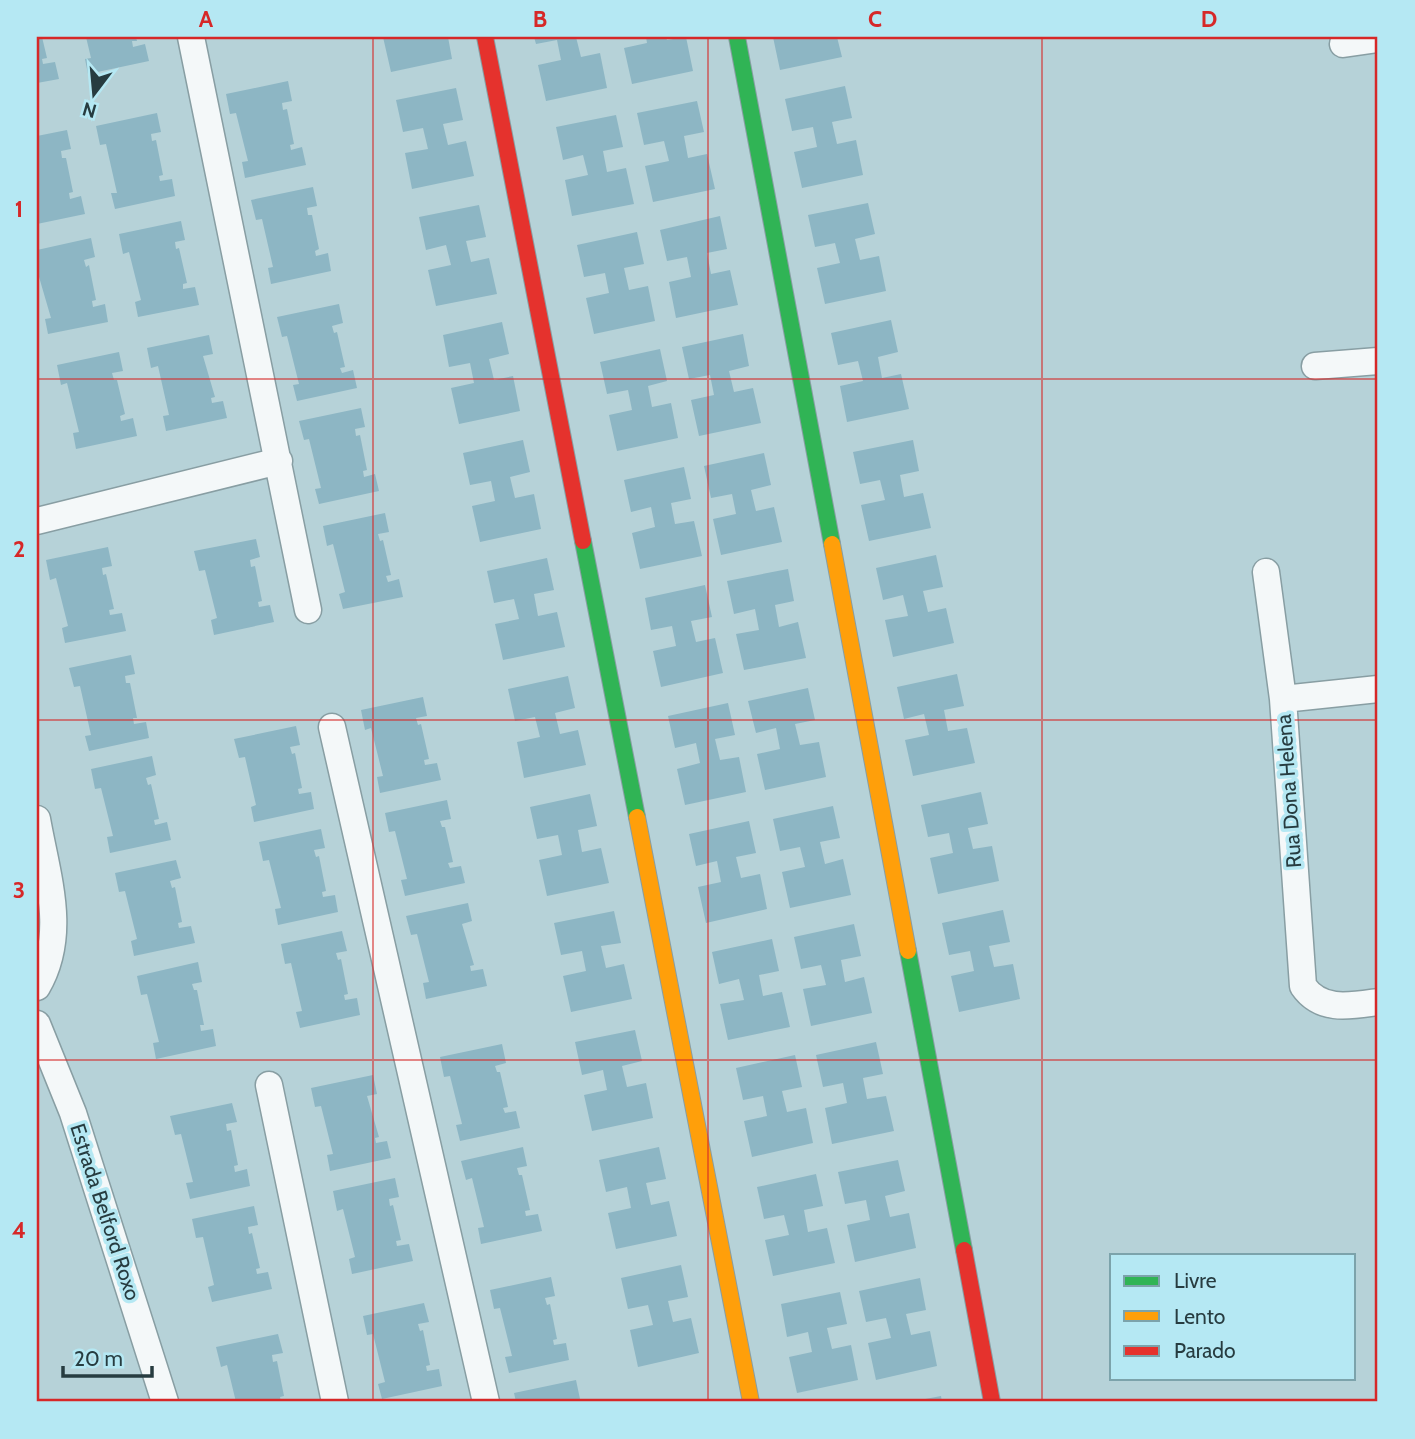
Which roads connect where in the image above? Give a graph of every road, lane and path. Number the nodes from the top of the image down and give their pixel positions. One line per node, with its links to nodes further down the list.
1 (191, 37): 8 (street)
2 (485, 37): 23 (street)
3 (737, 37): 24 (street)
4 (1378, 39): 5 (street)
5 (1343, 44)
6 (1378, 361): 7 (street)
7 (1315, 366)
8 (279, 461): 9 (street); 11 (street)
9 (37, 521)
10 (1266, 572): 13 (street, Rua Dona Helena)
11 (308, 610)
12 (1378, 689): 13 (street)
13 (1283, 699): 17 (street, Rua Dona Helena)
14 (332, 727): 22 (street)
15 (37, 819): 16 (street)
16 (37, 987)
17 (1378, 1002)
18 (37, 1024): 20 (street, Estrada Belford Roxo)
19 (269, 1085): 21 (street)
20 (165, 1402)
21 (335, 1402)
22 (486, 1402)
23 (751, 1402)
24 (992, 1402)

